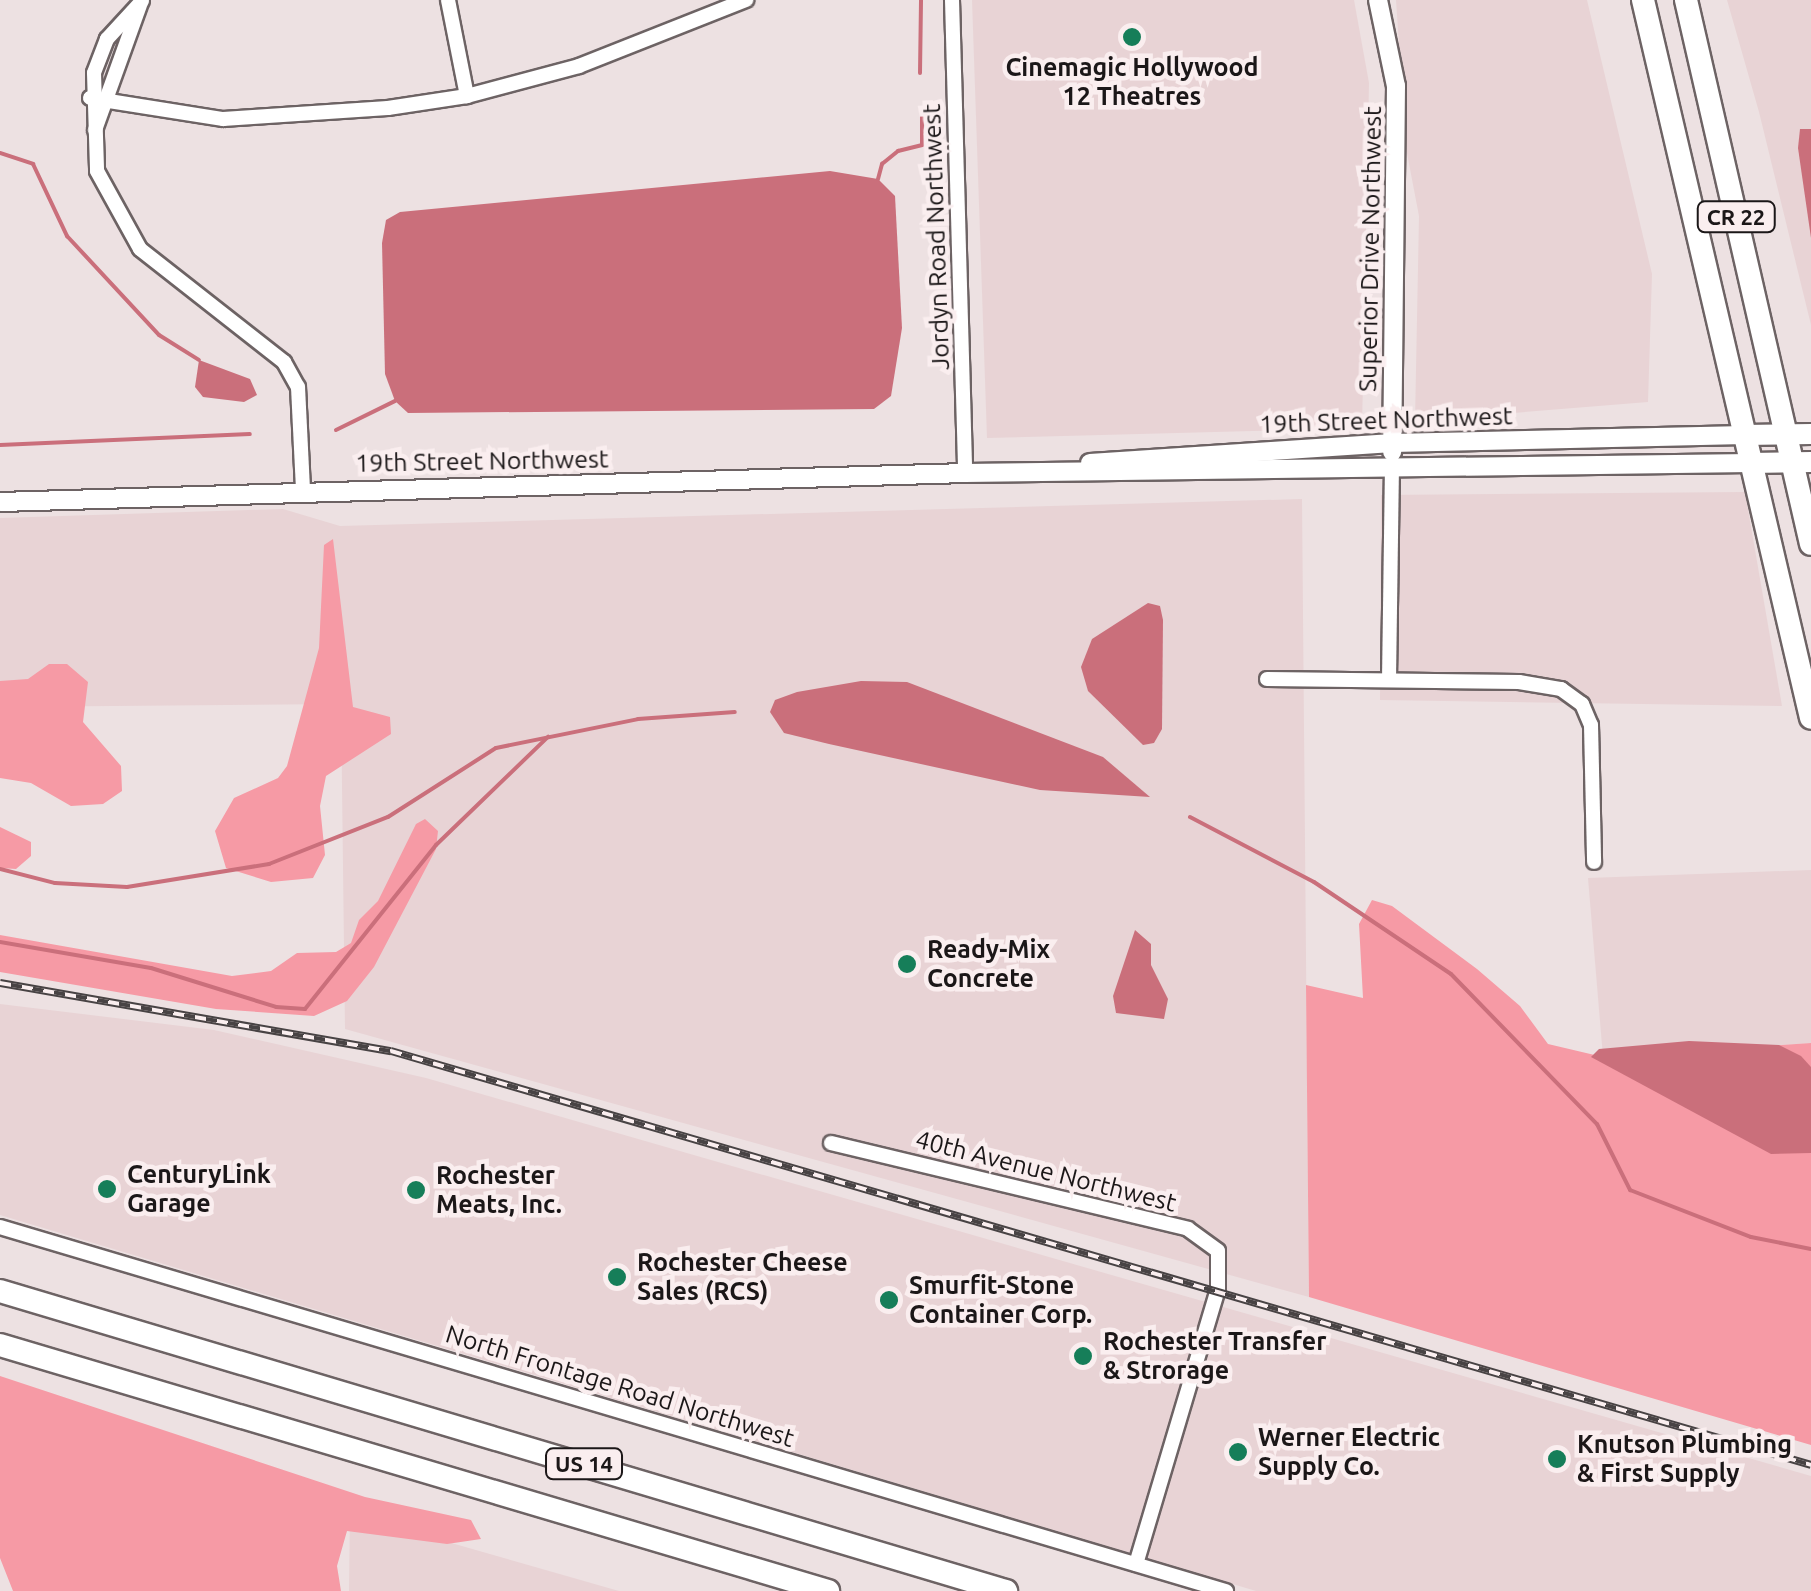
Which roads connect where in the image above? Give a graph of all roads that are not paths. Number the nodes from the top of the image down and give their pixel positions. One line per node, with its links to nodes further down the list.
1 (142, 0): 9 (street)
2 (448, 0): 8 (street)
3 (746, 0): 8 (street)
4 (952, 0): 17 (street, Jordyn Road Northwest)
5 (1378, 0): 13 (street, Superior Drive Northwest)
6 (1643, 0): 12 (main road, CR 22)
7 (1686, 0): 10 (main road, CR 22)
8 (467, 96): 9 (street)
9 (98, 99): 18 (street)
10 (1785, 434): 11 (main road, 19th Street Northwest); 12 (main road, 19th Street Northwest); 14 (main road, CR 22)
11 (1811, 434)
12 (1745, 435): 13 (street, 19th Street Northwest); 15 (main road, CR 22)
13 (1392, 443): 16 (street, Superior Drive Northwest); 17 (street, 19th Street Northwest)
14 (1801, 462): 15 (main road, 19th Street Northwest); 20 (main road, CR 22)
15 (1752, 463): 16 (street, 19th Street Northwest); 23 (main road, CR 22)
16 (1392, 470): 17 (street, 19th Street Northwest); 22 (street, Superior Drive Northwest)
17 (964, 473): 18 (street, 19th Street Northwest)
18 (303, 490): 19 (street, 19th Street Northwest)
19 (0, 502)
20 (1811, 544)
21 (1267, 679): 22 (street)
22 (1388, 680): 24 (street)
23 (1811, 718)
24 (1594, 862)
25 (832, 1143): 29 (street, 40th Avenue Northwest)
26 (0, 1227): 29 (street, North Frontage Road Northwest)
27 (0, 1291): 30 (main road, US 14)
28 (0, 1345): 31 (main road, US 14)
29 (1136, 1564): 32 (street, North Frontage Road Northwest)
30 (1003, 1590)
31 (828, 1591)
32 (1226, 1591)

